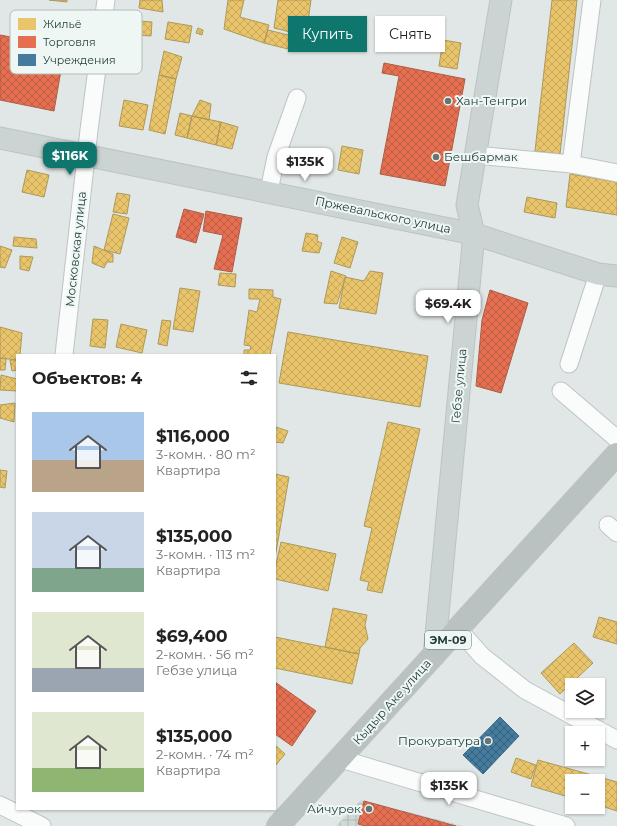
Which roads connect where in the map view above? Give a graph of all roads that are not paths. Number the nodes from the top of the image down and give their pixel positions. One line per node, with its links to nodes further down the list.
1 (106, 0): 4 (street, Московская улица)
2 (501, 0): 8 (main road, Гебзе улица)
3 (592, 0): 10 (street)
4 (105, 10)
5 (96, 74): 9 (street, Московская улица)
6 (297, 98): 12 (street)
7 (0, 138): 9 (main road, Пржевальского улица)
8 (476, 154): 10 (street); 13 (main road, Гебзе улица)
9 (86, 155): 12 (main road, Пржевальского улица); 16 (street, Московская улица)
10 (571, 164): 11 (street)
11 (617, 173)
12 (269, 191): 13 (main road, Пржевальского улица)
13 (474, 234): 14 (main road, Пржевальского улица); 22 (main road, Гебзе улица)
14 (607, 275): 15 (main road, Пржевальского улица); 17 (street)
15 (617, 288)
16 (64, 354)
17 (569, 364)
18 (561, 391): 19 (street)
19 (617, 439)
20 (617, 454): 21 (highway, Кыдыр Аке улица / ЭМ-09)
21 (458, 629): 22 (highway, Кыдыр Аке улица / ЭМ-09); 23 (street)
22 (434, 656): 24 (highway, Кыдыр Аке улица / ЭМ-09)
23 (617, 740)
24 (341, 759): 27 (highway, Кыдыр Аке улица / ЭМ-09); 28 (street)
25 (0, 805): 26 (street)
26 (42, 826)
27 (278, 826)
28 (566, 826)

